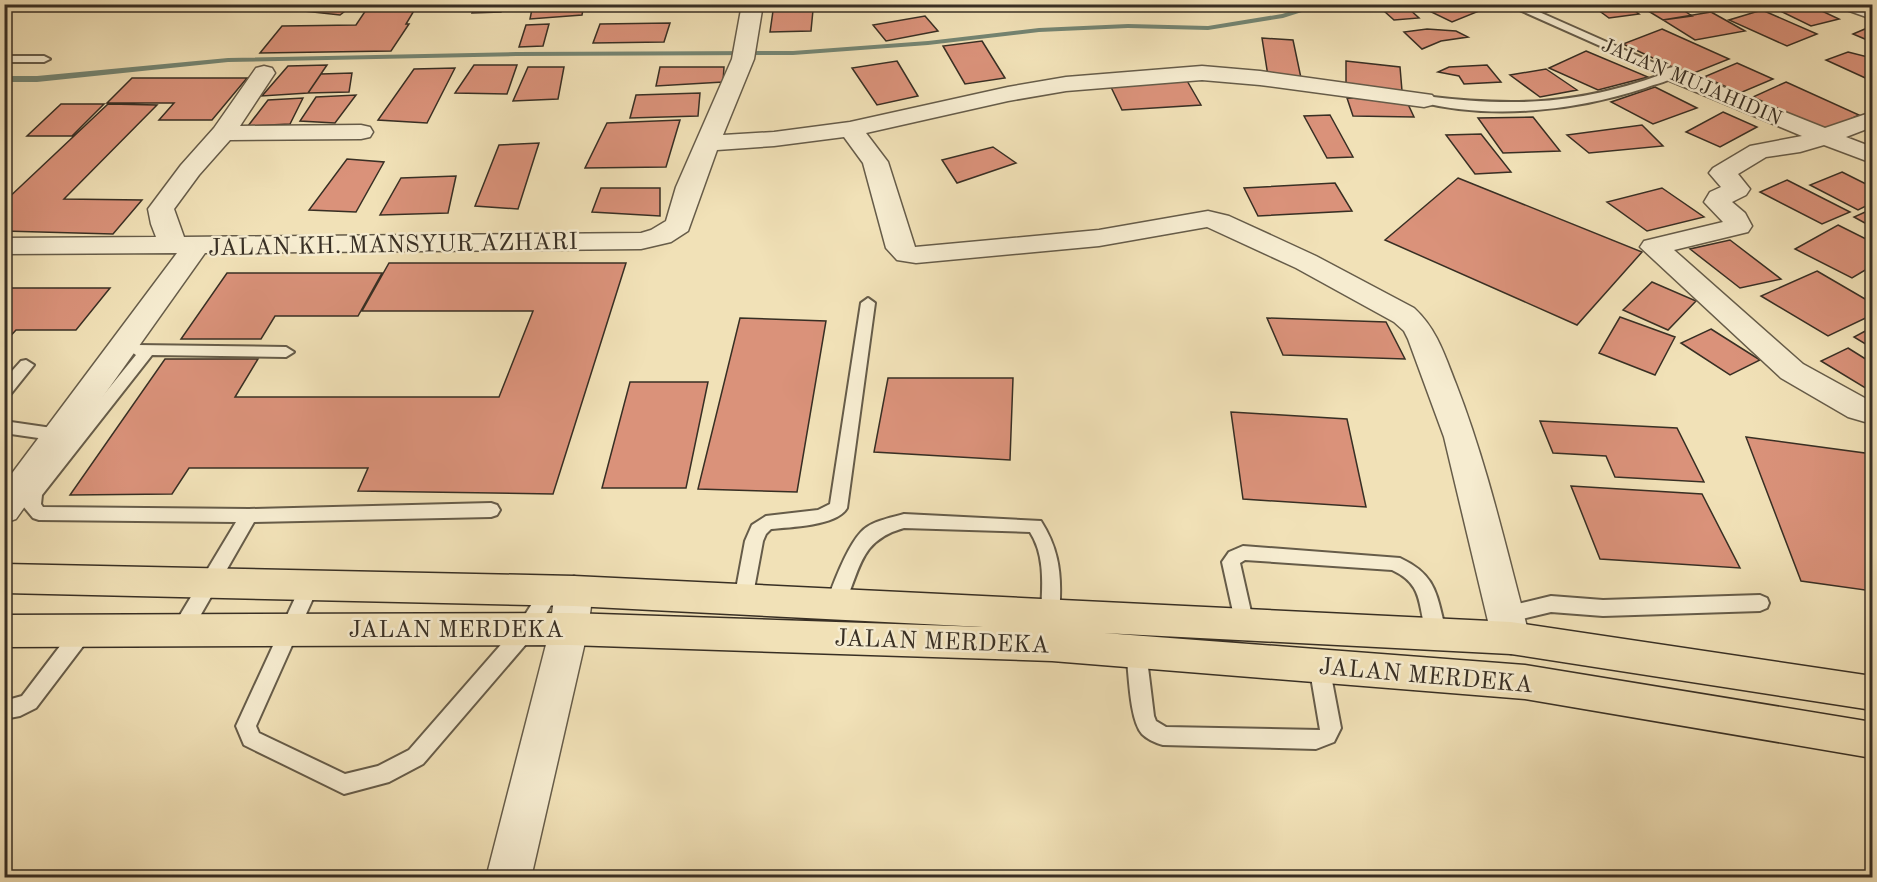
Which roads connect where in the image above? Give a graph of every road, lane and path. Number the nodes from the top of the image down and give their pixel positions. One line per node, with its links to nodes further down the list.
1 (753, 4): 15 (street, JALAN KH. MANSYUR AZHARI)
2 (1511, 4): 8 (lane, JALAN MUJAHIDIN)
3 (1848, 4): 4 (street)
4 (1872, 13)
5 (4, 59): 6 (lane)
6 (44, 59)
7 (264, 73): 13 (street)
8 (1673, 74): 9 (lane); 14 (street, JALAN MUJAHIDIN)
9 (1424, 100): 11 (street)
10 (1872, 120): 14 (street)
11 (850, 129): 15 (street); 39 (street)
12 (361, 132): 13 (street)
13 (223, 133): 17 (street)
14 (1825, 136): 16 (street, JALAN MUJAHIDIN); 24 (street)
15 (709, 143): 17 (street, JALAN KH. MANSYUR AZHARI)
16 (1872, 156)
17 (186, 245): 18 (street); 20 (street, JALAN KH. MANSYUR AZHARI)
18 (4, 246)
19 (868, 303): 33 (lane)
20 (135, 350): 21 (lane); 26 (street, JALAN KH. MANSYUR AZHARI); 29 (lane)
21 (286, 352)
22 (26, 365): 23 (lane)
23 (4, 391)
24 (1872, 413)
25 (4, 427): 26 (lane)
26 (59, 435): 27 (street, JALAN KH. MANSYUR AZHARI)
27 (4, 510)
28 (491, 510): 29 (lane)
29 (249, 516): 31 (lane)
30 (4, 578): 31 (main road, JALAN MERDEKA)
31 (209, 582): 32 (main road, JALAN MERDEKA); 44 (lane)
32 (310, 585): 34 (main road, JALAN MERDEKA); 40 (lane)
33 (743, 600): 34 (main road, JALAN MERDEKA); 36 (main road, JALAN MERDEKA)
34 (565, 603): 41 (main road, JALAN MERDEKA); 46 (main road, JALAN MERDEKA); 51 (street)
35 (1760, 603): 39 (lane)
36 (835, 604): 37 (main road, JALAN MERDEKA); 37 (lane)
37 (1050, 615): 38 (main road, JALAN MERDEKA)
38 (1244, 625): 45 (main road, JALAN MERDEKA); 45 (lane)
39 (1508, 627): 45 (main road, JALAN MERDEKA); 48 (main road, JALAN MERDEKA)
40 (289, 630): 41 (main road, JALAN MERDEKA); 41 (lane); 44 (main road, JALAN MERDEKA)
41 (526, 630)
42 (4, 631): 43 (main road, JALAN MERDEKA)
43 (83, 631): 44 (main road, JALAN MERDEKA); 49 (lane)
44 (181, 631)
45 (1437, 634)
46 (1136, 651): 47 (main road, JALAN MERDEKA); 47 (lane)
47 (1319, 665): 50 (main road, JALAN MERDEKA)
48 (1872, 693)
49 (4, 710)
50 (1872, 740)
51 (508, 878)

